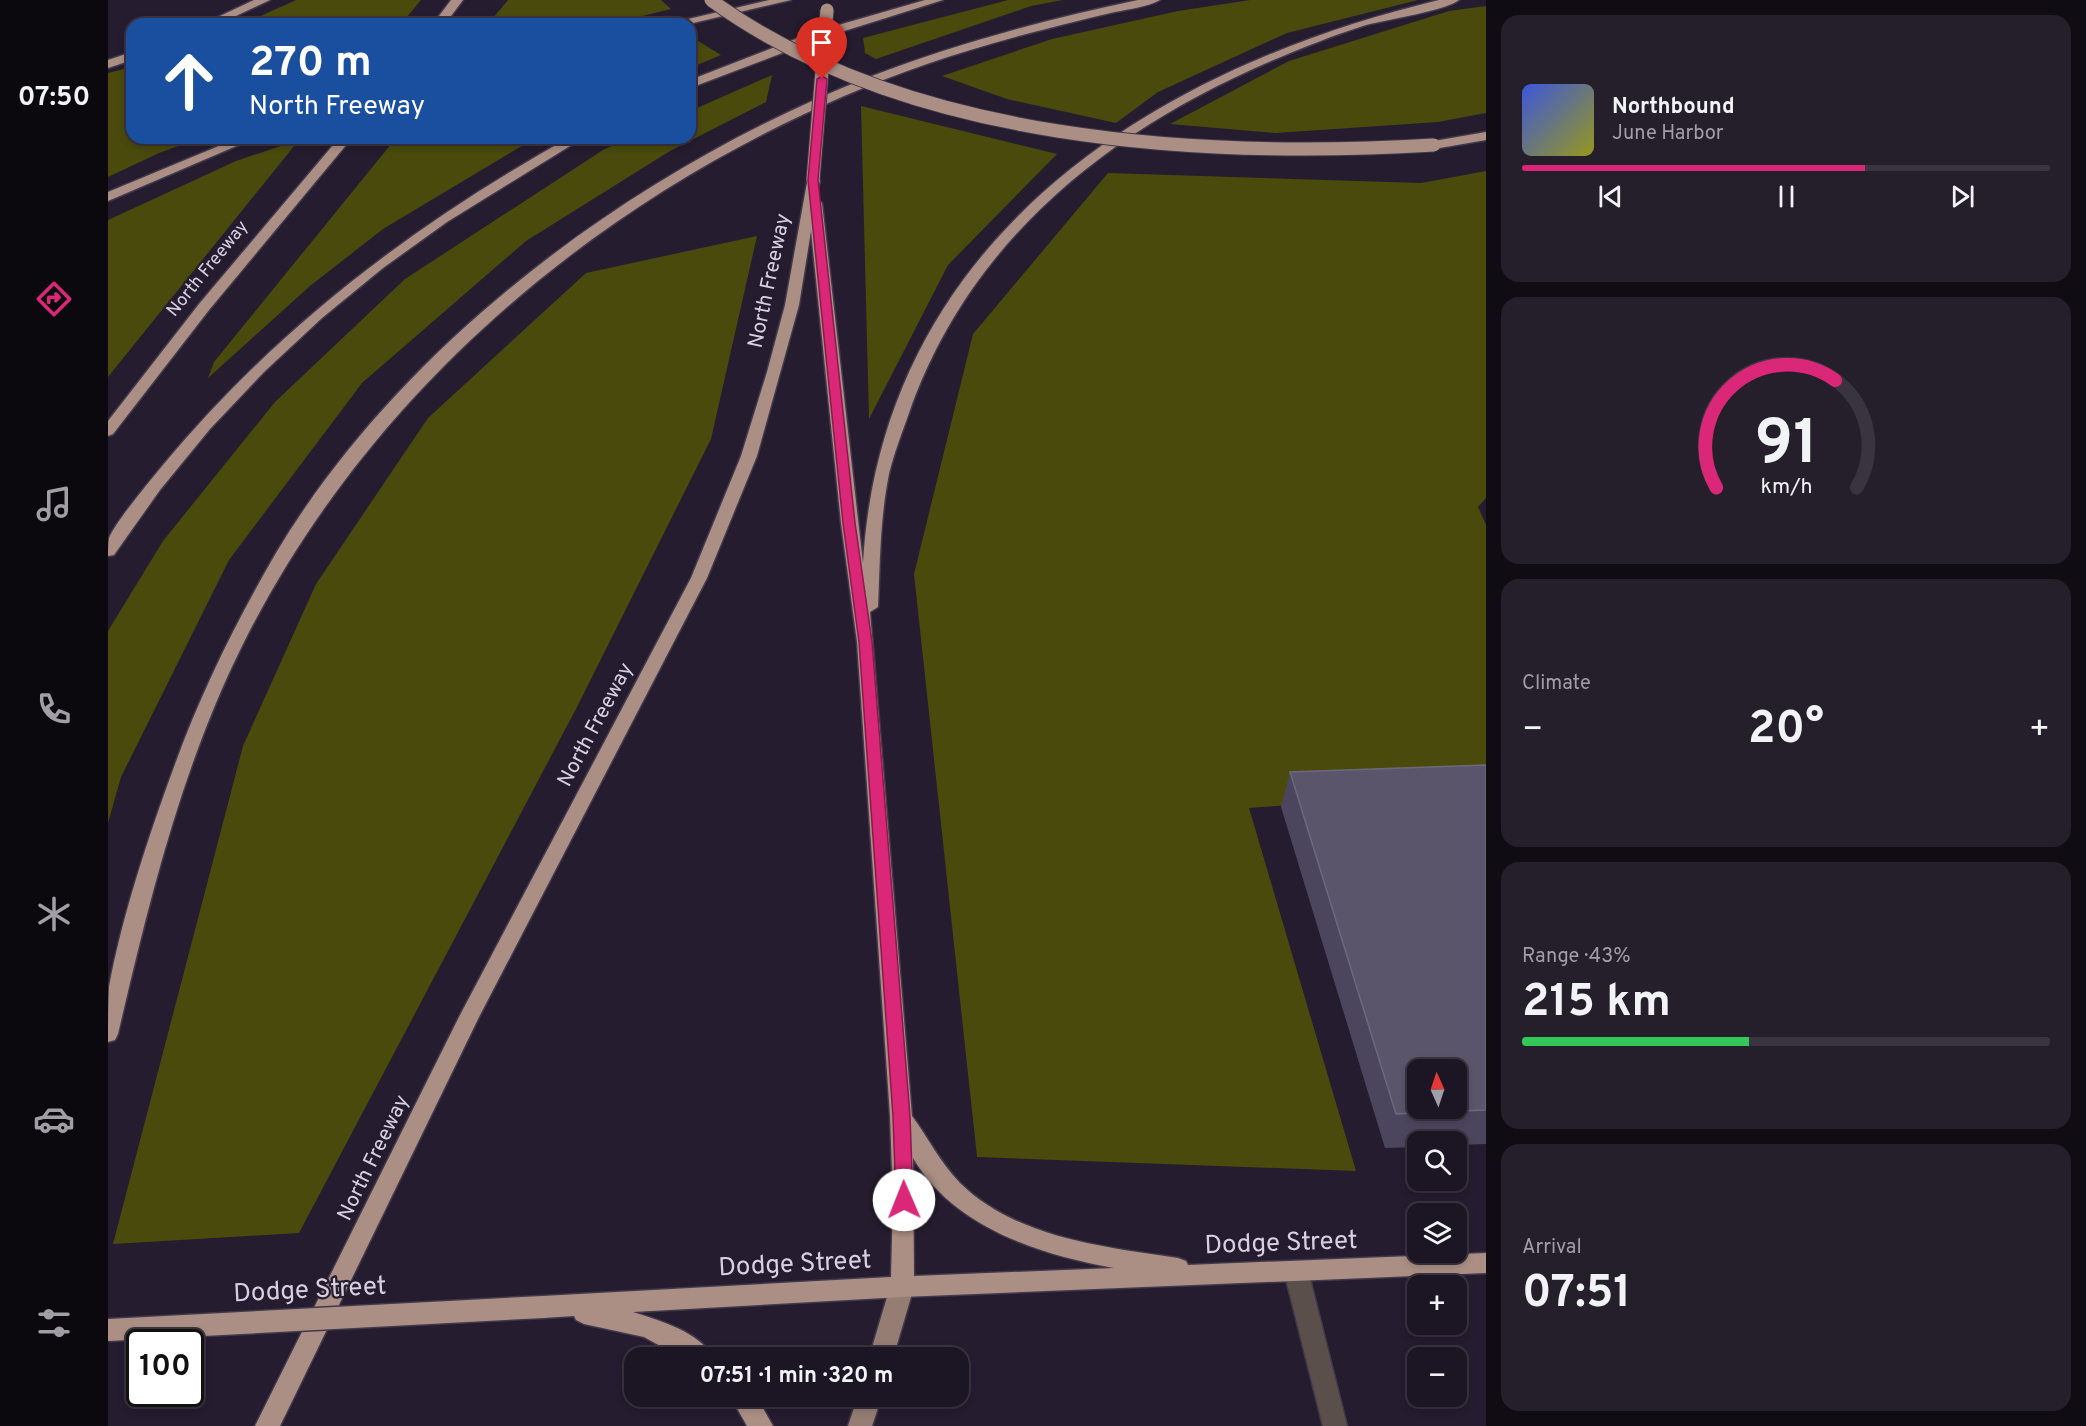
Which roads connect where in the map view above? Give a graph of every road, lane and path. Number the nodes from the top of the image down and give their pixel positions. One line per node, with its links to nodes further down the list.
1 (264, 0): 9 (highway)
2 (711, 0): 15 (highway, bridge)
3 (785, 0): 11 (highway)
4 (827, 0): 19 (highway, North Freeway, bridge)
5 (936, 0): 14 (highway)
6 (1154, 0): 24 (highway)
7 (1453, 0): 23 (highway)
8 (456, 2): 10 (highway)
9 (223, 18)
10 (444, 18)
11 (696, 19)
12 (126, 58): 13 (highway)
13 (108, 64)
14 (696, 82)
15 (1486, 138)
16 (235, 144): 20 (highway)
17 (341, 144): 21 (highway, North Freeway)
18 (566, 144): 22 (highway)
19 (813, 180): 23 (highway); 36 (highway, North Freeway)
20 (108, 197)
21 (108, 431)
22 (108, 551)
23 (866, 642): 25 (highway)
24 (108, 1034)
25 (901, 1116): 28 (highway); 29 (highway)
26 (1486, 1263): 27 (highway, Dodge Street)
27 (1296, 1271): 28 (highway, Dodge Street); 39 (street)
28 (1230, 1274): 29 (highway, Dodge Street)
29 (902, 1287): 30 (highway, Dodge Street); 33 (main road)
30 (543, 1307): 31 (highway, Dodge Street, bridge); 32 (highway)
31 (108, 1330)
32 (684, 1347)
33 (884, 1347)
34 (749, 1407): 37 (highway)
35 (866, 1407): 38 (main road)
36 (267, 1426)
37 (761, 1426)
38 (860, 1426)
39 (1335, 1426)

